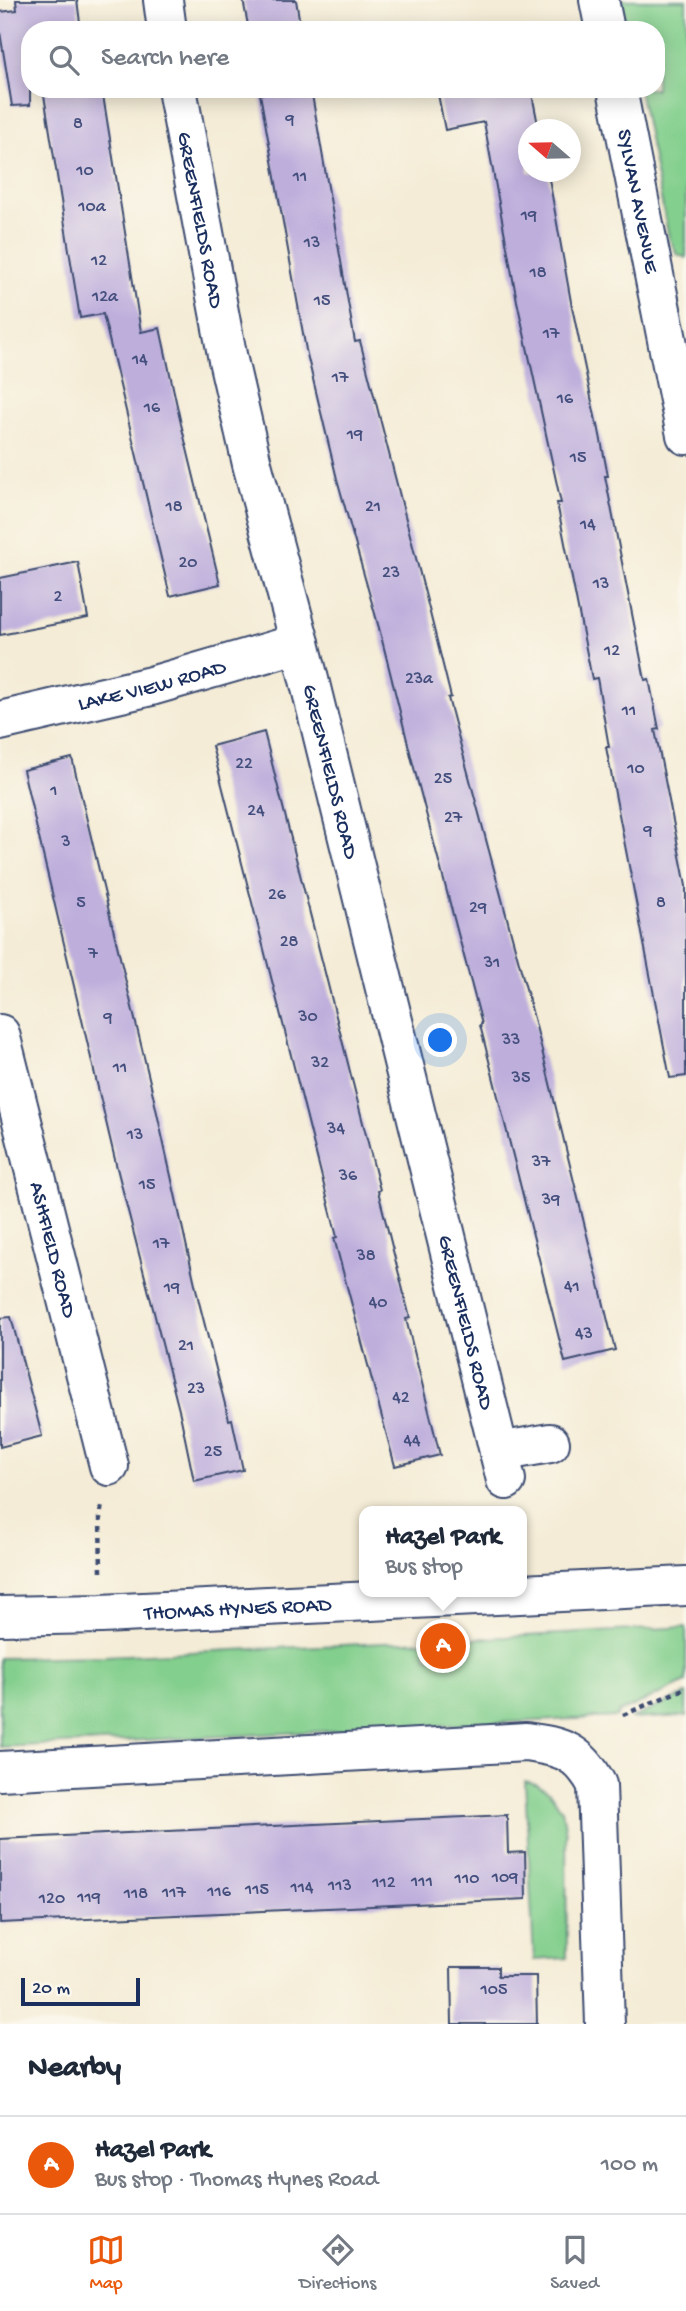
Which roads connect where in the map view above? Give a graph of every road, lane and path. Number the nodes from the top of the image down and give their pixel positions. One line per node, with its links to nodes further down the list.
1 (163, 0): 3 (street)
2 (599, 0): 4 (street)
3 (166, 21)
4 (603, 21)
5 (179, 98): 9 (street, GREENFIELDS ROAD)
6 (619, 98): 7 (street, SYLVAN AVENUE)
7 (672, 289): 8 (street, SYLVAN AVENUE)
8 (686, 435)
9 (300, 643): 10 (street, LAKE VIEW ROAD); 12 (street, GREENFIELDS ROAD)
10 (0, 721)
11 (0, 1034): 13 (street, ASHFIELD ROAD)
12 (550, 1443)
13 (109, 1466): 14 (path)
14 (101, 1572)
15 (686, 1586): 16 (street, THOMAS HYNES ROAD)
16 (527, 1594)
17 (456, 1597): 18 (street, THOMAS HYNES ROAD)
18 (0, 1616)
19 (686, 1688): 20 (path)
20 (624, 1716)
21 (0, 1771): 22 (street)
22 (605, 2024)

